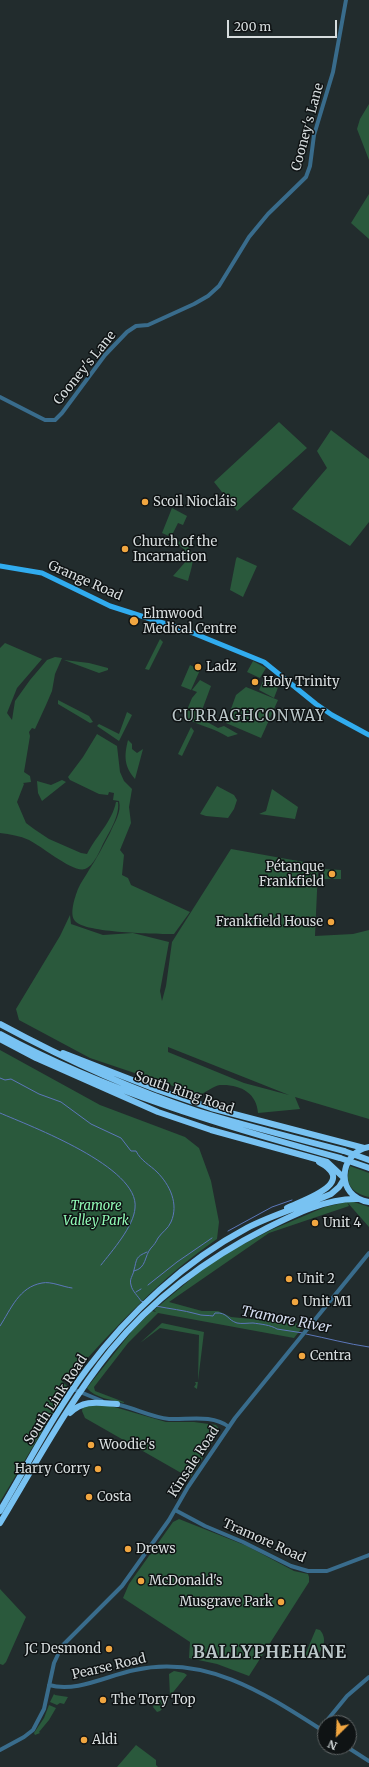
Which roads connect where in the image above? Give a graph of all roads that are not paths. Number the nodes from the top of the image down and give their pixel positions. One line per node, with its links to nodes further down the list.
1 (346, 0): 2 (street, Cooney's Lane)
2 (0, 397)
3 (0, 566): 4 (main road, Grange Road)
4 (369, 735)
5 (0, 1024): 8 (highway, South Ring Road)
6 (0, 1034): 9 (highway, South Ring Road)
7 (0, 1039): 10 (highway)
8 (31, 1041): 11 (highway); 13 (highway, South Ring Road, bridge)
9 (68, 1067): 10 (highway); 14 (highway, South Ring Road, bridge)
10 (105, 1090): 12 (highway)
11 (367, 1147): 15 (highway)
12 (279, 1149): 15 (highway); 18 (highway)
13 (369, 1160)
14 (369, 1168)
15 (344, 1178): 16 (highway); 18 (highway)
16 (358, 1199): 17 (highway); 21 (highway)
17 (369, 1202)
18 (254, 1225): 20 (highway, South Link Road)
19 (369, 1252): 24 (street, Kinsale Road)
20 (74, 1388): 21 (street); 26 (highway, South Link Road)
21 (80, 1392): 22 (street); 23 (highway)
22 (117, 1404): 23 (highway); 24 (street)
23 (63, 1419): 27 (highway)
24 (229, 1426): 25 (street, Kinsale Road)
25 (175, 1510): 28 (street, Tramore Road); 30 (street, Kinsale Road)
26 (0, 1511)
27 (0, 1523)
28 (369, 1555)
29 (369, 1677): 31 (street)
30 (49, 1686): 32 (street, Pearse Road); 33 (street, Kinsale Road)
31 (331, 1715)
32 (317, 1727)
33 (0, 1750)
34 (357, 1753): 35 (street)
35 (369, 1761)

